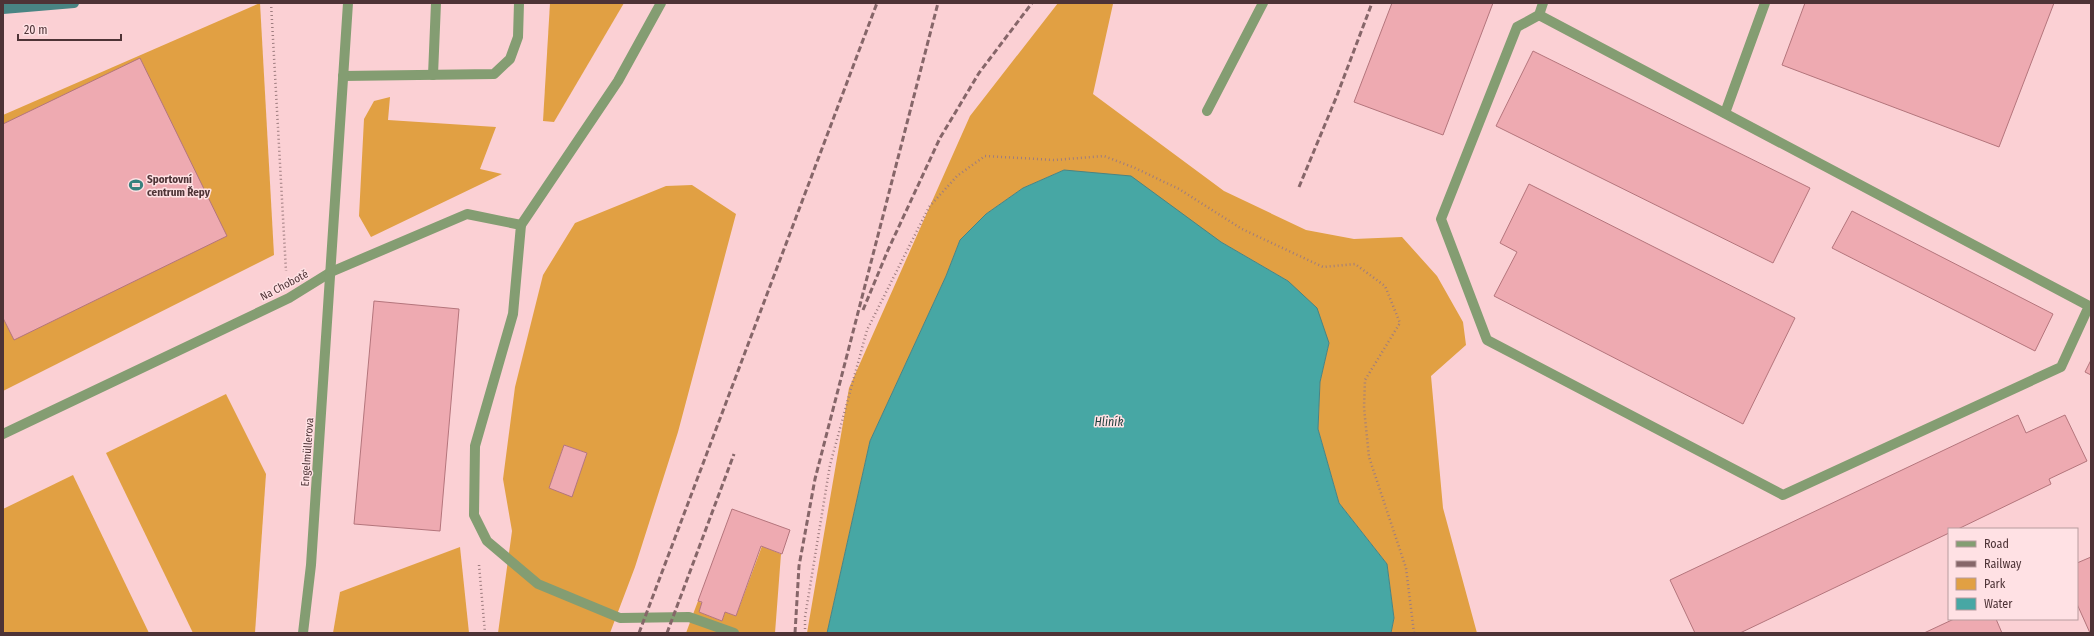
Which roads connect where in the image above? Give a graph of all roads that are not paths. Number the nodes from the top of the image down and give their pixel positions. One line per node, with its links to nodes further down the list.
1 (348, 3): 10 (street)
2 (436, 3): 9 (street)
3 (519, 3): 9 (street)
4 (661, 3): 13 (street)
5 (1263, 3): 11 (street)
6 (1543, 3): 8 (street)
7 (1765, 3): 12 (street)
8 (1538, 15): 12 (street); 15 (street)
9 (433, 75): 10 (street)
10 (343, 76): 14 (street)
11 (1207, 111)
12 (1725, 114): 15 (street)
13 (521, 225): 14 (street, Na Chobotě); 18 (street)
14 (331, 272): 16 (street, Na Chobotě); 17 (street, Engelmüllerova)
15 (2090, 306)
16 (3, 434)
17 (302, 633)
18 (734, 633)

